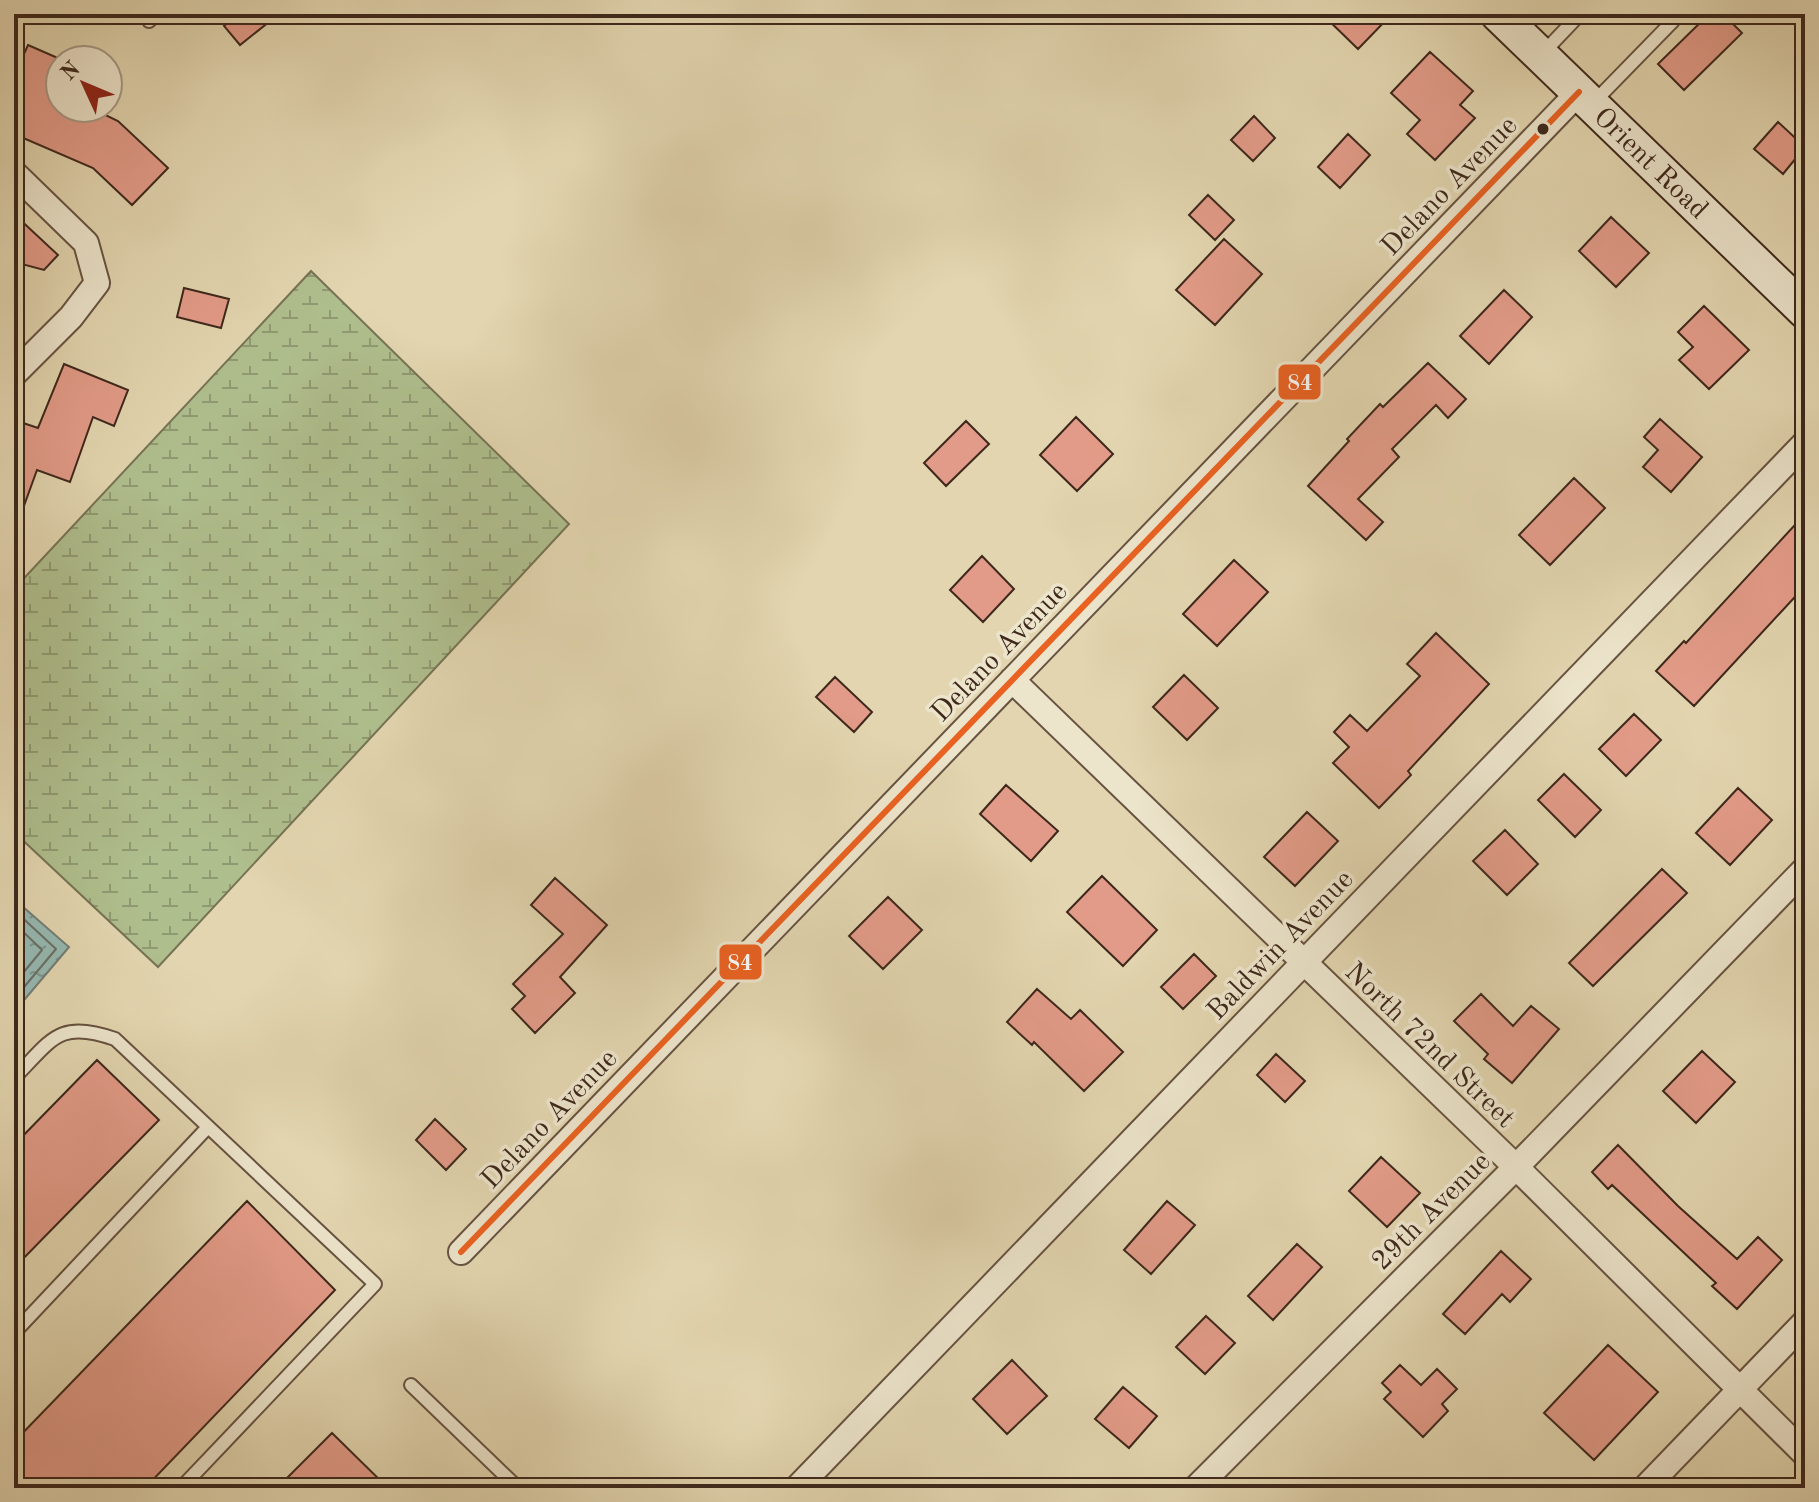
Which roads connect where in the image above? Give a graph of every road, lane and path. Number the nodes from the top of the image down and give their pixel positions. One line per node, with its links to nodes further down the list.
1 (1498, 14): 4 (street, Orient Road)
2 (1580, 14): 4 (lane)
3 (1673, 21): 5 (lane)
4 (1541, 55): 5 (street, Orient Road)
5 (1586, 98): 7 (street, Orient Road); 10 (street, Delano Avenue)
6 (14, 173): 8 (street)
7 (1805, 311)
8 (14, 374)
9 (1805, 443): 12 (street, Baldwin Avenue)
10 (1012, 680): 12 (street, North 72nd Street); 16 (street, Delano Avenue)
11 (1805, 869): 15 (street, 29th Avenue)
12 (1303, 962): 15 (street, North 72nd Street); 24 (street, Baldwin Avenue)
13 (14, 1078): 14 (lane)
14 (208, 1127): 18 (lane); 22 (lane)
15 (1516, 1167): 20 (street, North 72nd Street); 25 (street, 29th Avenue)
16 (461, 1252)
17 (1805, 1322): 20 (street)
18 (14, 1333)
19 (411, 1385): 23 (lane)
20 (1741, 1389): 21 (street, North 72nd Street); 26 (street)
21 (1805, 1454)
22 (181, 1488)
23 (518, 1488)
24 (797, 1488)
25 (1196, 1488)
26 (1645, 1488)

